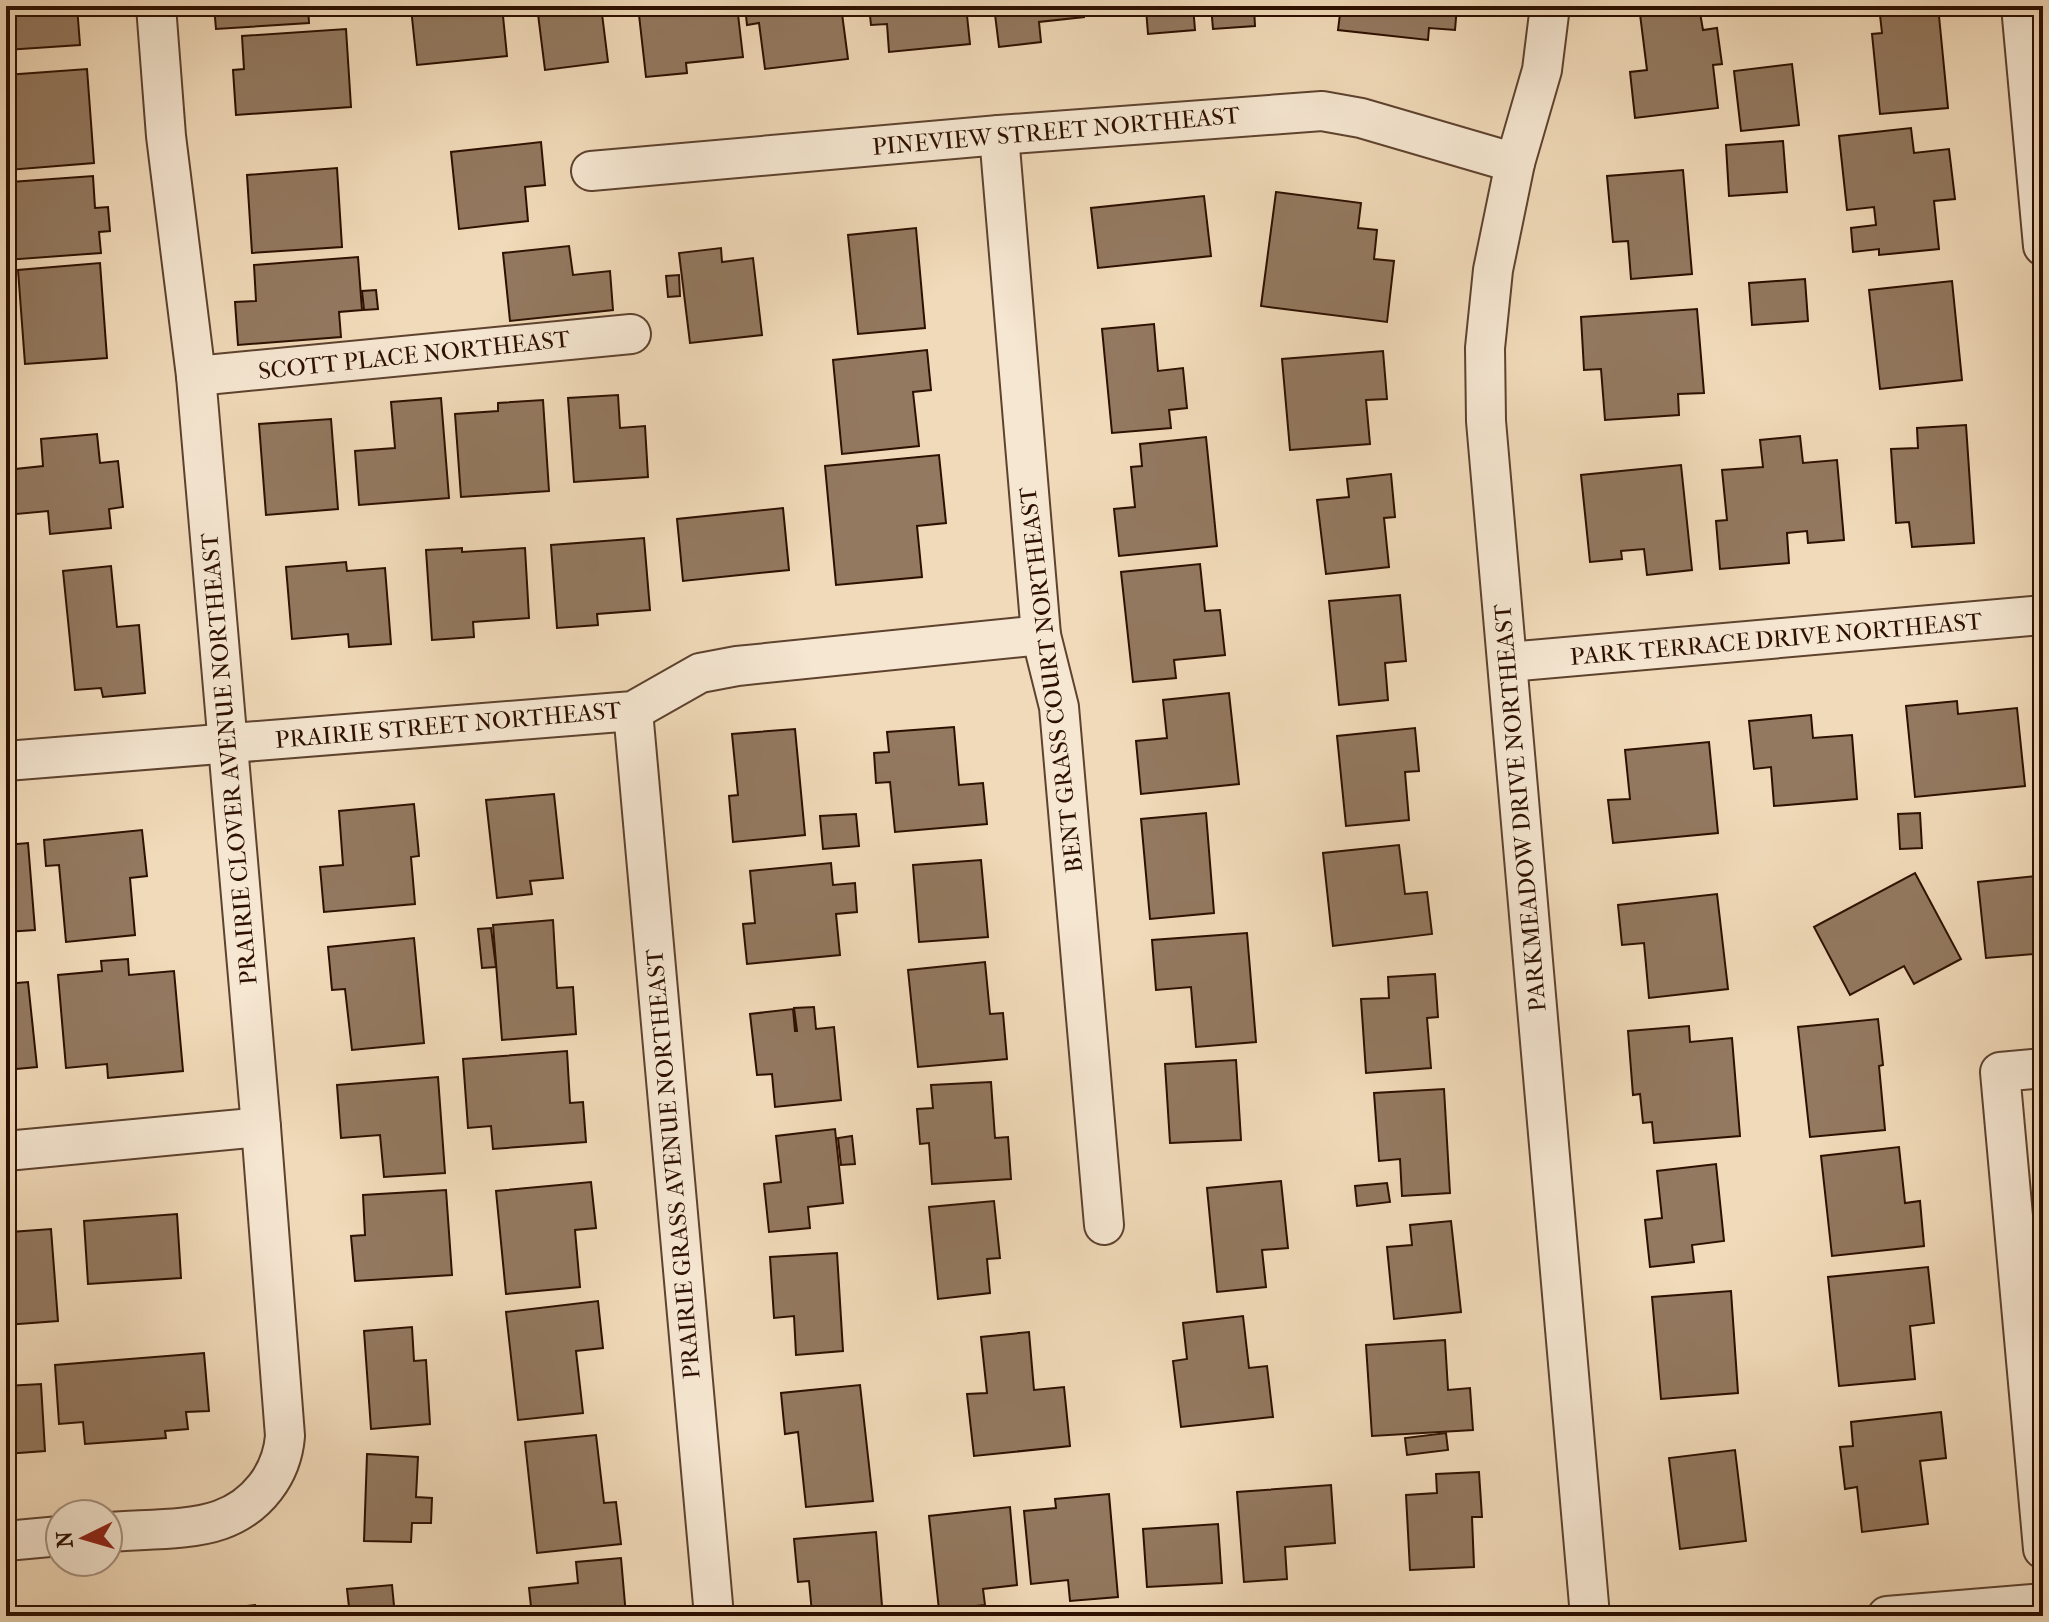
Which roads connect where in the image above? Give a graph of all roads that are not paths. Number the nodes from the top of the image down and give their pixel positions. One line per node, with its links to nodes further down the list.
1 (156, 6): 9 (street, PRAIRIE CLOVER AVENUE NORTHEAST)
2 (1550, 6): 5 (street, PARKMEADOW DRIVE NORTHEAST)
3 (2021, 6): 7 (street)
4 (999, 135): 5 (street, PINEVIEW STREET NORTHEAST); 6 (street, PINEVIEW STREET NORTHEAST); 11 (street, BENT GRASS COURT NORTHEAST)
5 (1515, 163): 12 (street, PARKMEADOW DRIVE NORTHEAST)
6 (591, 171)
7 (2043, 246)
8 (631, 334): 9 (street, SCOTT PLACE NORTHEAST)
9 (196, 376): 14 (street, PRAIRIE CLOVER AVENUE NORTHEAST)
10 (2043, 615): 12 (street, PARK TERRACE DRIVE NORTHEAST)
11 (1041, 635): 13 (street, PRAIRIE STREET NORTHEAST); 19 (street, BENT GRASS COURT NORTHEAST)
12 (1508, 662): 26 (street, PARKMEADOW DRIVE NORTHEAST)
13 (633, 711): 14 (street, PRAIRIE STREET NORTHEAST); 25 (street, PRAIRIE GRASS AVENUE NORTHEAST)
14 (227, 743): 15 (street, PRAIRIE STREET NORTHEAST); 17 (street, PRAIRIE CLOVER AVENUE NORTHEAST)
15 (6, 761)
16 (2043, 1068): 23 (street)
17 (261, 1127): 18 (street); 20 (street, PRAIRIE CLOVER AVENUE NORTHEAST)
18 (6, 1151)
19 (1104, 1225)
20 (124, 1531)
21 (44, 1537): 22 (street)
22 (6, 1541)
23 (2043, 1549)
24 (2043, 1603): 27 (street)
25 (714, 1616)
26 (1590, 1616)
27 (1887, 1616)

